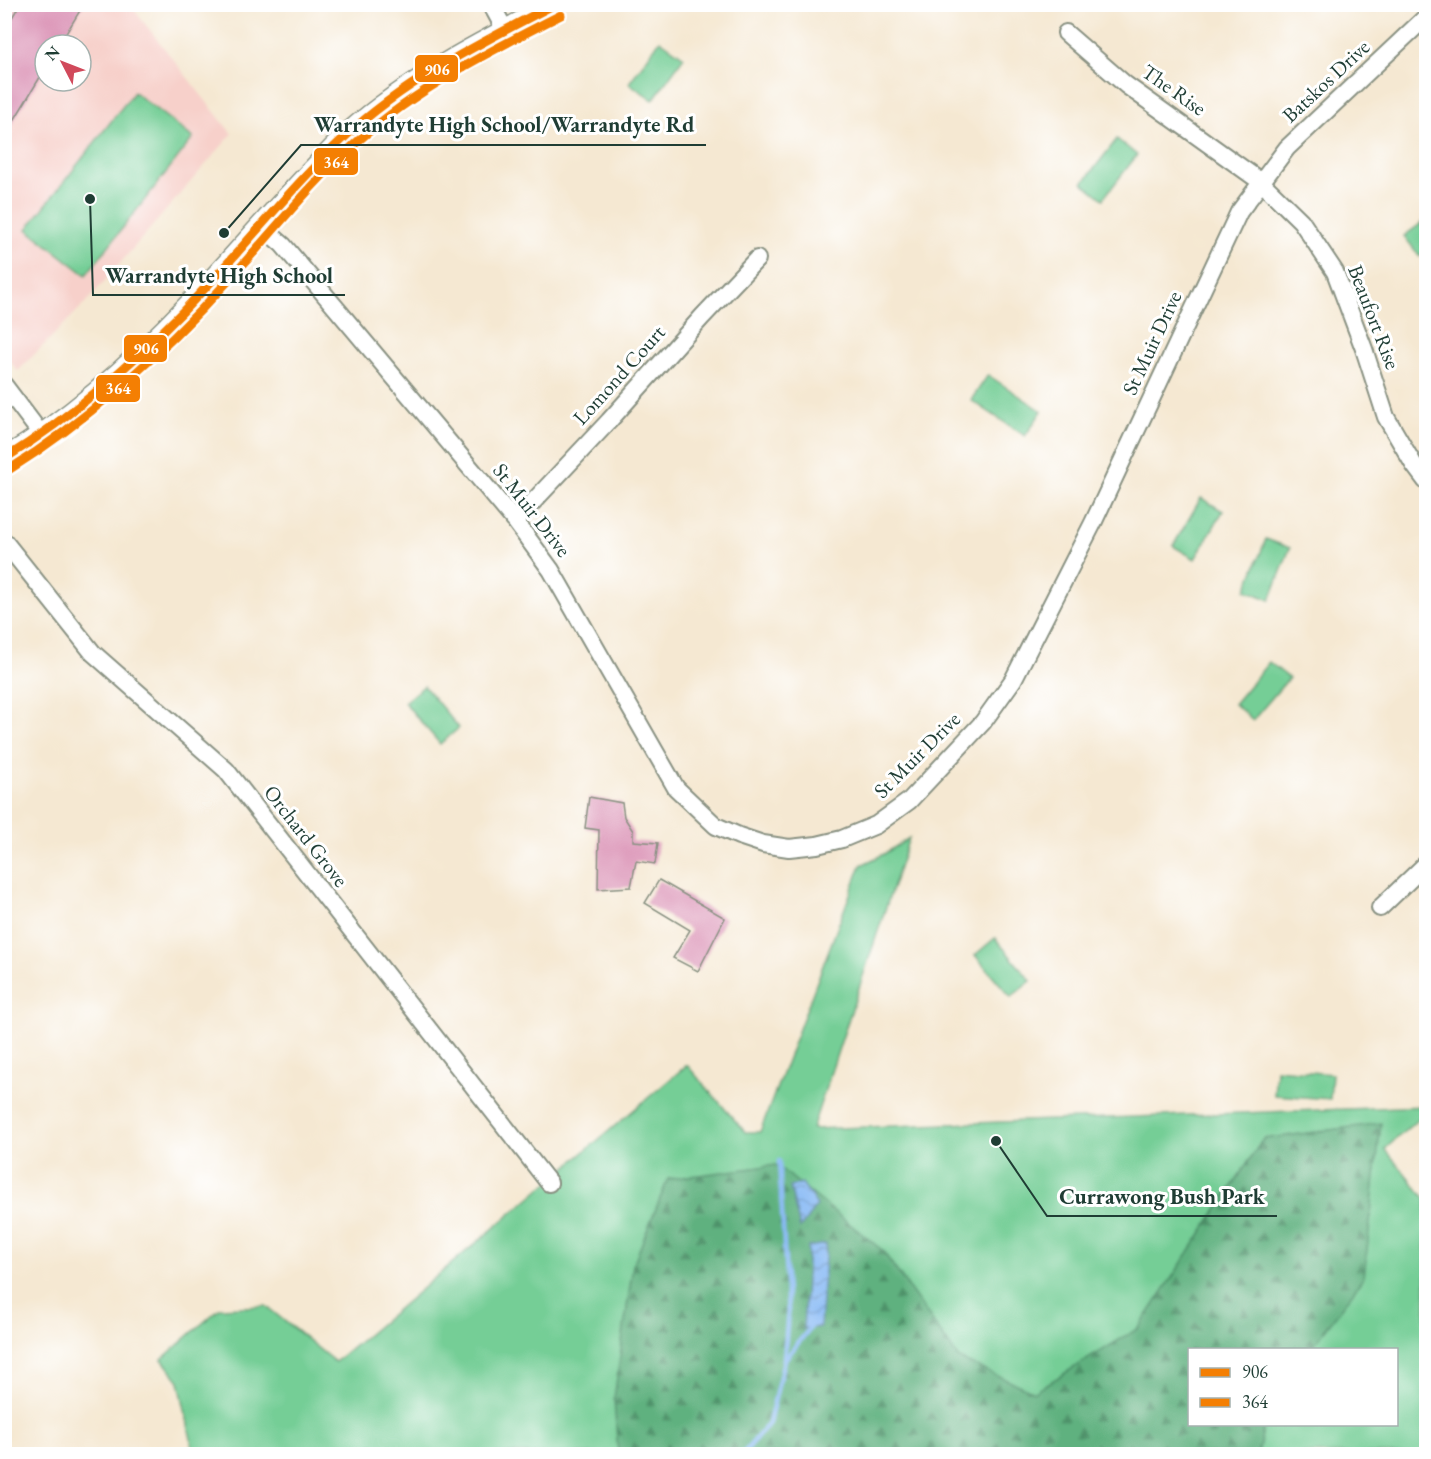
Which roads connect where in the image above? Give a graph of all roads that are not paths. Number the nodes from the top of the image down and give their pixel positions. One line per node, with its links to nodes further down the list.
1 (491, 4): 4 (street)
2 (556, 4): 4 (main road)
3 (1426, 17): 6 (street, Batskos Drive)
4 (506, 30): 7 (main road)
5 (1066, 33): 6 (street, The Rise)
6 (1260, 181): 12 (street, Beaufort Rise); 13 (street, St Muir Drive)
7 (261, 226): 10 (main road); 13 (street, St Muir Drive)
8 (757, 259): 13 (street, Lomond Court)
9 (4, 385): 10 (street)
10 (41, 434): 11 (main road)
11 (4, 459)
12 (1426, 481)
13 (515, 521)
14 (4, 541): 17 (street, Orchard Grove)
15 (1426, 864): 16 (street)
16 (1380, 908)
17 (549, 1183)

